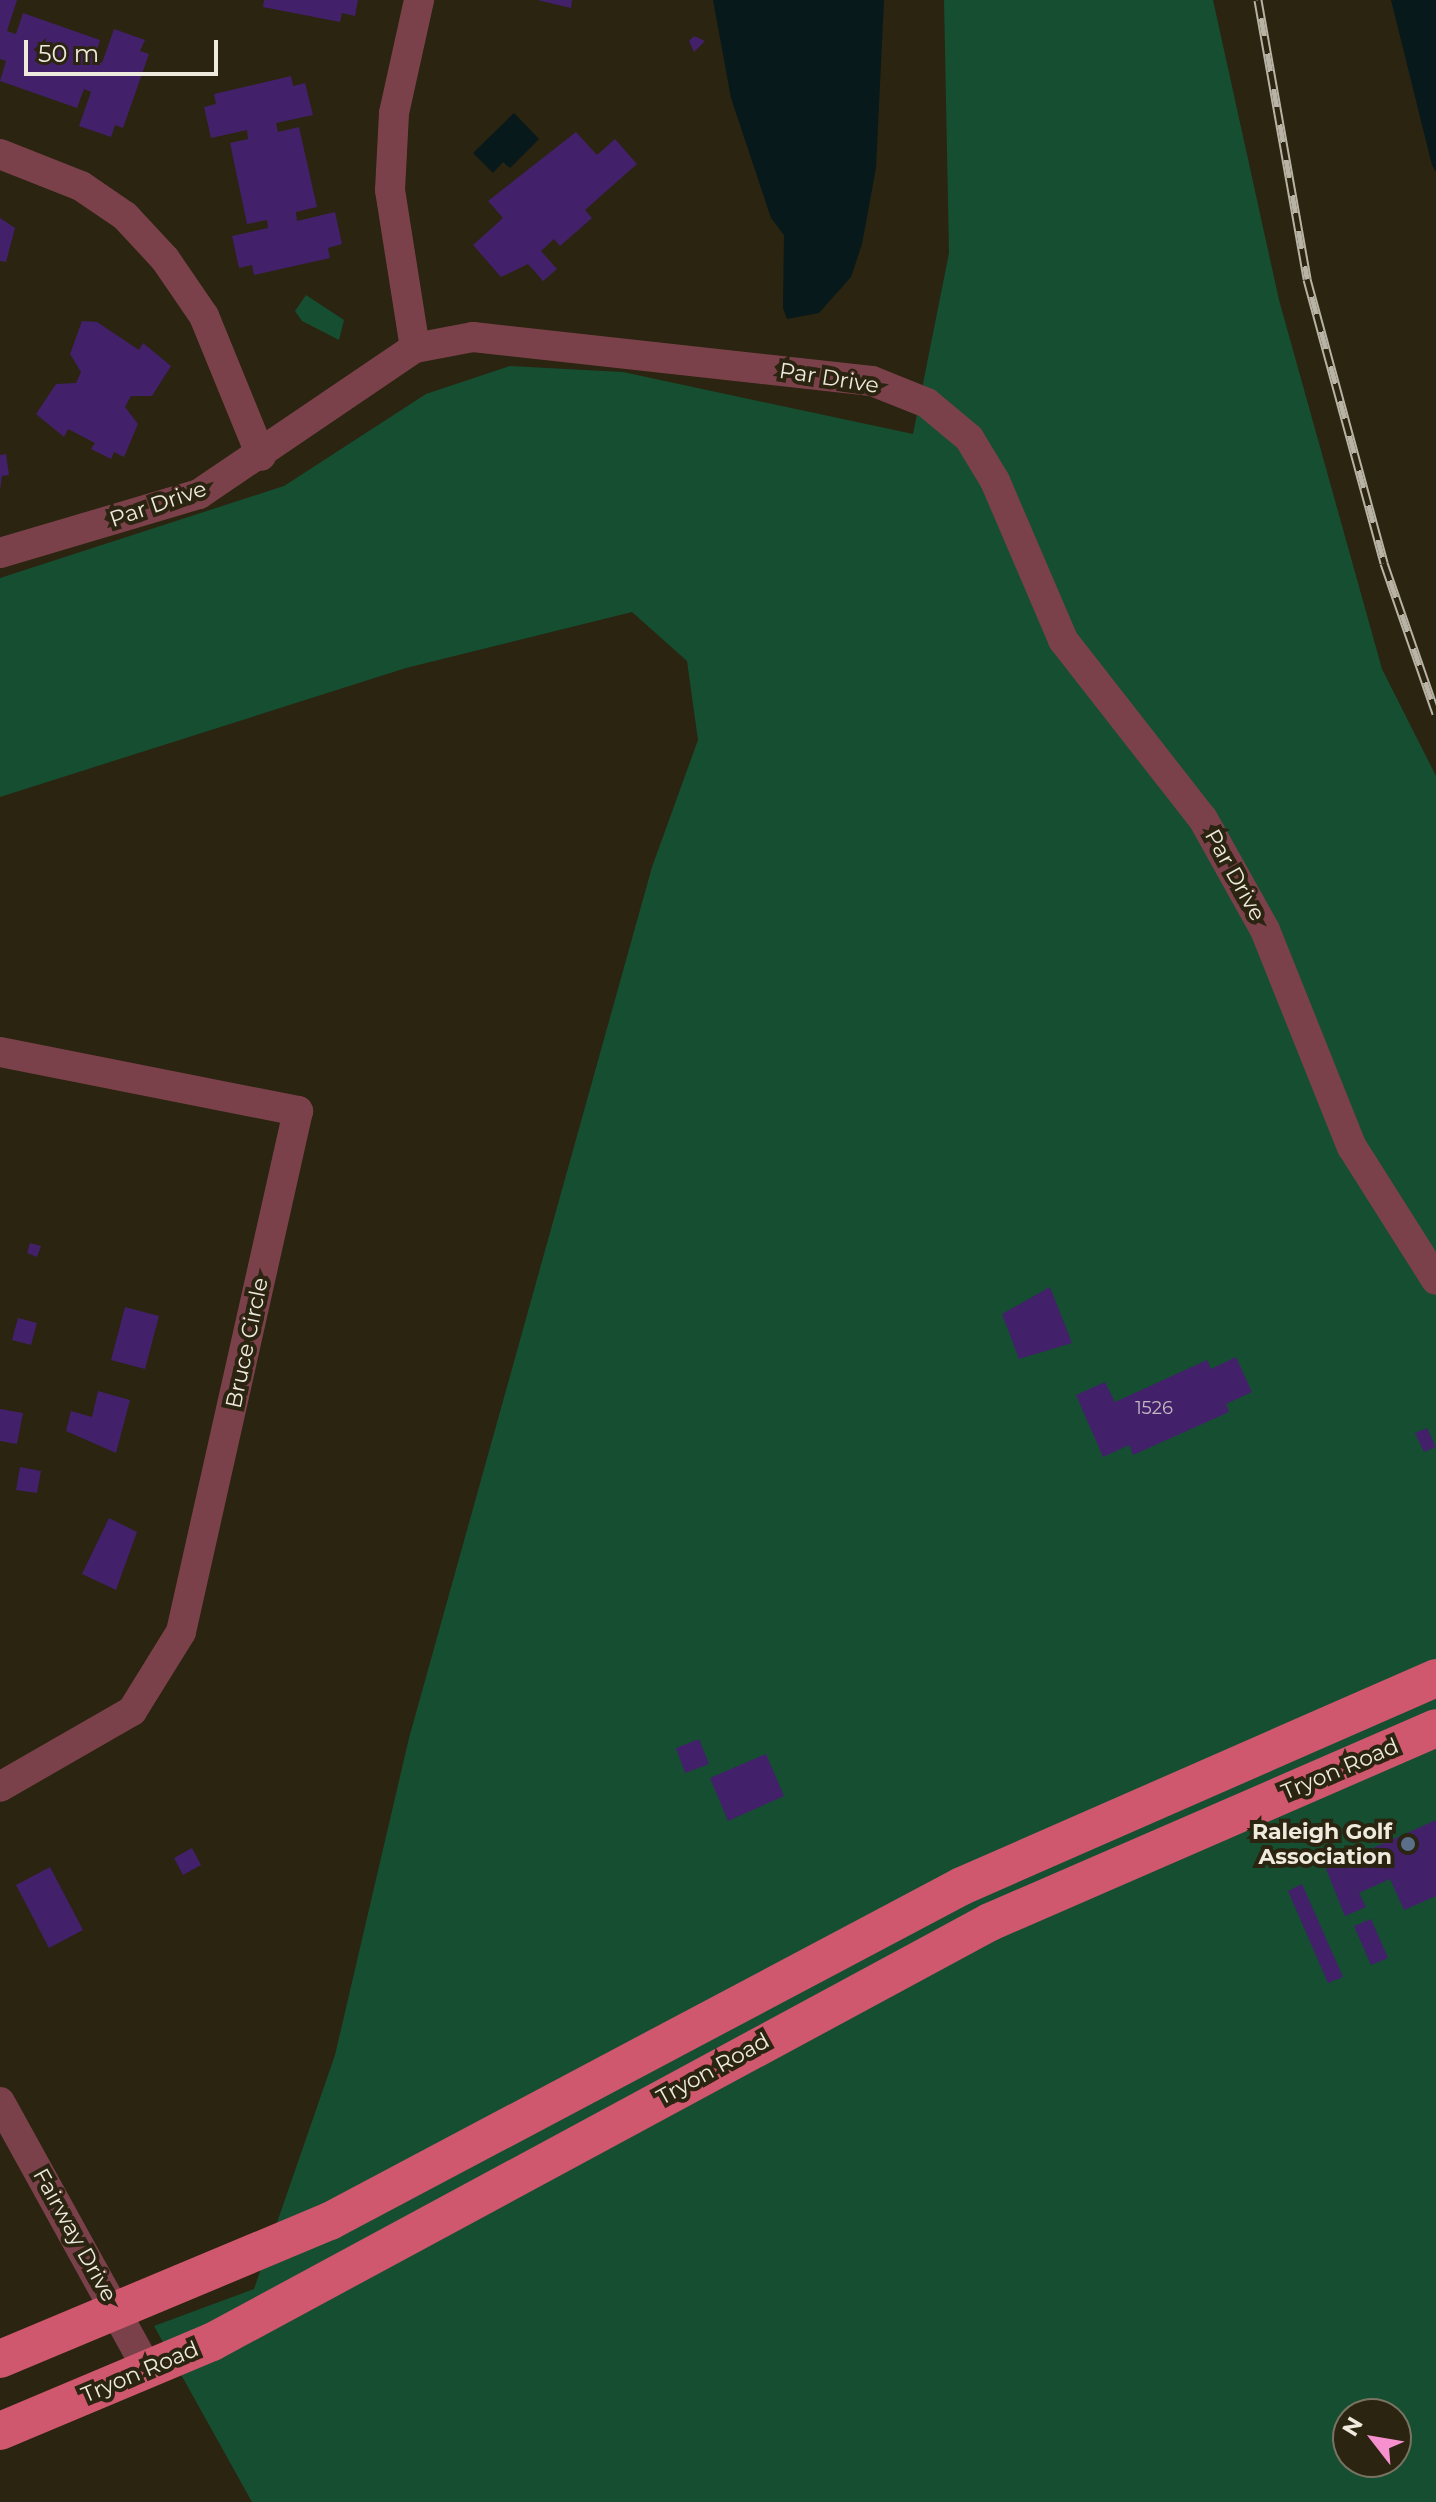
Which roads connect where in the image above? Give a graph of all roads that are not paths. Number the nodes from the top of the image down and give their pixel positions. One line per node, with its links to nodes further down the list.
1 (419, 0): 3 (street)
2 (0, 154): 4 (street)
3 (415, 348): 4 (street, Par Drive); 7 (street, Par Drive)
4 (261, 456): 5 (street, Par Drive)
5 (0, 553)
6 (0, 1052): 10 (street, Bruce Circle)
7 (1436, 1280)
8 (1436, 1678): 12 (main road, Tryon Road)
9 (1436, 1728): 14 (main road, Tryon Road)
10 (0, 1787)
11 (0, 2102): 12 (street, Fairway Drive)
12 (117, 2311): 13 (main road, Tryon Road); 14 (street, Fairway Drive)
13 (0, 2359)
14 (148, 2370): 15 (main road, Tryon Road)
15 (0, 2431)

